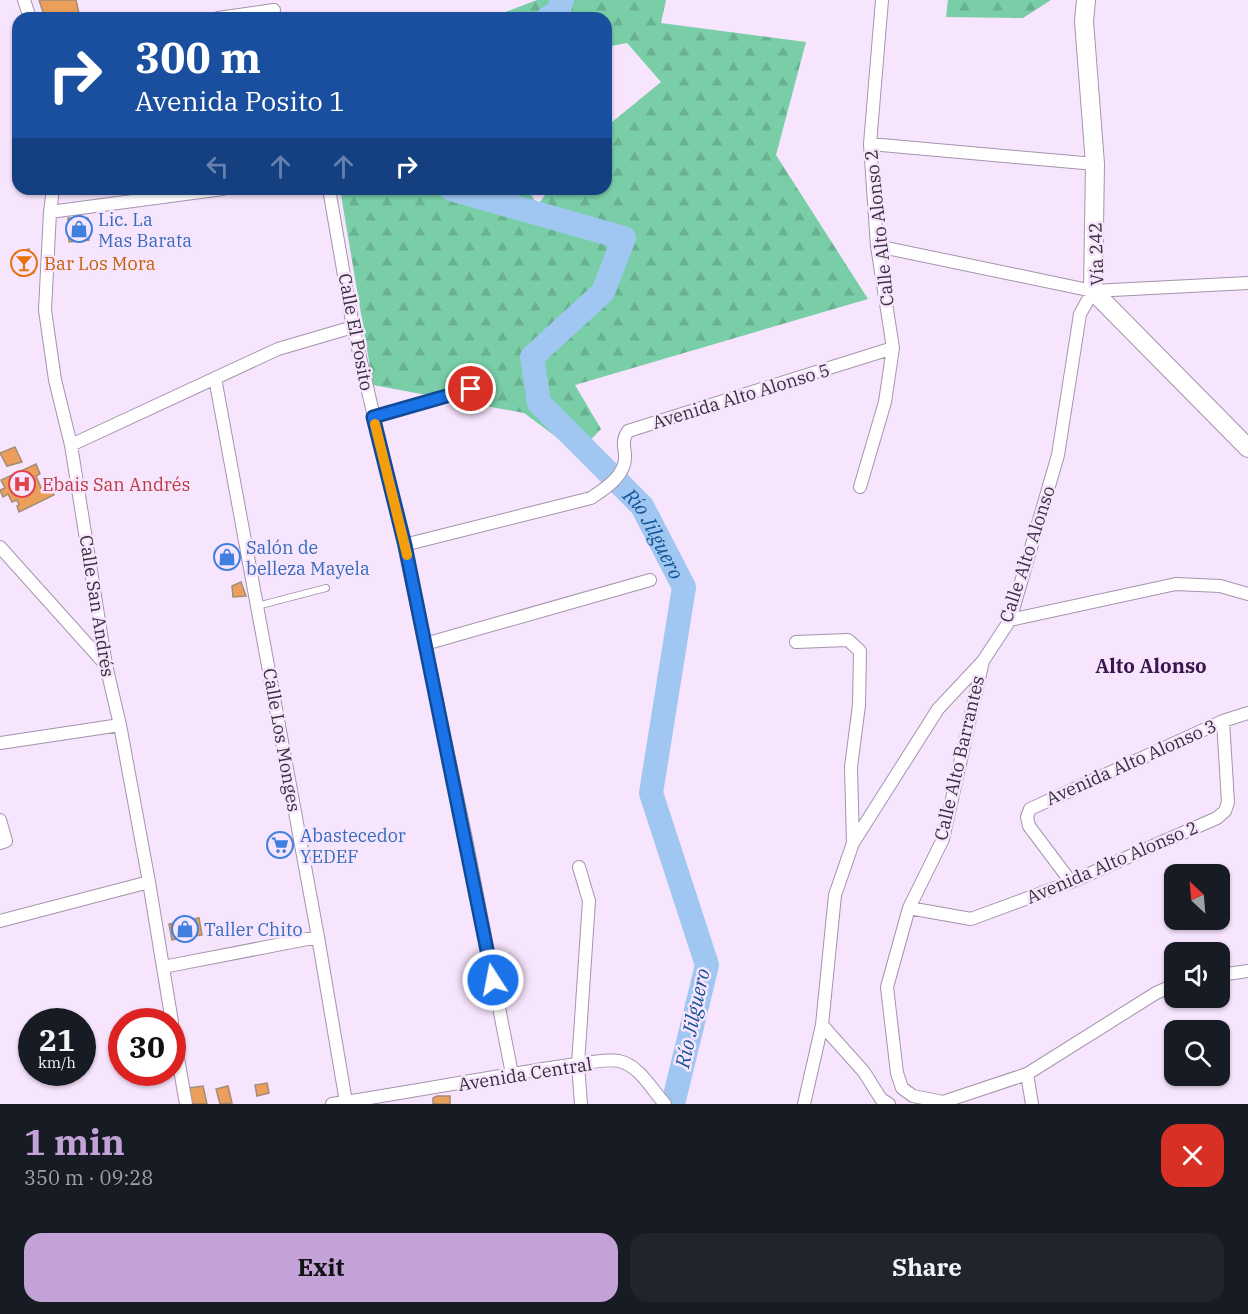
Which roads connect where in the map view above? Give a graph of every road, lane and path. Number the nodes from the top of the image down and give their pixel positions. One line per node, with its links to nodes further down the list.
1 (882, 0): 5 (street, Calle Alto Alonso 2)
2 (1086, 0): 6 (main road, Vía 242)
3 (274, 10): 4 (street)
4 (260, 12)
5 (870, 144): 6 (street); 11 (street, Calle Alto Alonso 2)
6 (1095, 164): 13 (main road, Vía 242)
7 (52, 195): 10 (street, Calle San Andrés)
8 (179, 195): 10 (street)
9 (331, 195): 14 (street, Calle El Posito)
10 (50, 212): 19 (street, Calle San Andrés)
11 (877, 246): 13 (street); 15 (street, Calle Alto Alonso 2)
12 (1248, 284): 13 (street)
13 (1093, 291): 20 (main road, Vía 242); 28 (street, Calle Alto Alonso)
14 (353, 327): 16 (street); 18 (street, Calle El Posito)
15 (893, 348): 21 (street, Calle Alto Alonso 2); 22 (street, Avenida Alto Alonso 5)
16 (215, 378): 19 (street); 27 (street, Calle Los Monges)
17 (471, 389): 18 (street)
18 (373, 417): 22 (street, Calle El Posito)
19 (71, 445): 32 (street, Calle San Andrés)
20 (1248, 448)
21 (860, 487)
22 (405, 545): 30 (street, Calle El Posito)
23 (0, 547): 32 (street)
24 (650, 580): 30 (street)
25 (326, 588): 27 (lane)
26 (1248, 594): 28 (street)
27 (257, 606): 45 (street, Calle Los Monges)
28 (1010, 620): 31 (street, Calle Alto Alonso)
29 (796, 642): 39 (street)
30 (425, 644): 53 (street, Calle El Posito)
31 (983, 661): 39 (street, Calle Alto Alonso); 43 (street, Calle Alto Barrantes)
32 (105, 665): 35 (street, Calle San Andrés)
33 (1248, 713): 34 (street, Avenida Alto Alonso 3)
34 (1223, 720): 42 (street, Avenida Alto Alonso 2); 42 (street, Avenida Alto Alonso 3)
35 (120, 725): 36 (street); 41 (street, Calle San Andrés)
36 (0, 742)
37 (0, 820): 38 (street)
38 (0, 843)
39 (853, 843): 51 (street, Calle Alto Alonso)
40 (579, 867): 52 (street)
41 (149, 882): 44 (street); 46 (street, Calle San Andrés)
42 (1071, 882): 43 (street, Avenida Alto Alonso 2)
43 (909, 908): 58 (street, Calle Alto Barrantes)
44 (0, 921)
45 (318, 937): 46 (street); 57 (street, Calle Los Monges)
46 (163, 967): 50 (street, Calle San Andrés)
47 (1248, 971): 48 (street)
48 (1230, 974)
49 (1164, 989): 54 (street)
50 (170, 1008)
51 (822, 1025): 63 (street); 64 (street)
52 (578, 1064): 53 (street, Avenida Central); 61 (street); 62 (street, Avenida Central)
53 (512, 1074): 56 (street, Avenida Central)
54 (1027, 1074): 58 (street); 65 (street)
55 (183, 1086): 59 (street, Calle San Andrés)
56 (419, 1098): 57 (street, Avenida Central)
57 (346, 1102): 60 (street, Avenida Central)
58 (940, 1103)
59 (186, 1104)
60 (332, 1104)
61 (581, 1104)
62 (665, 1104)
63 (804, 1104)
64 (889, 1104)
65 (1032, 1104)

